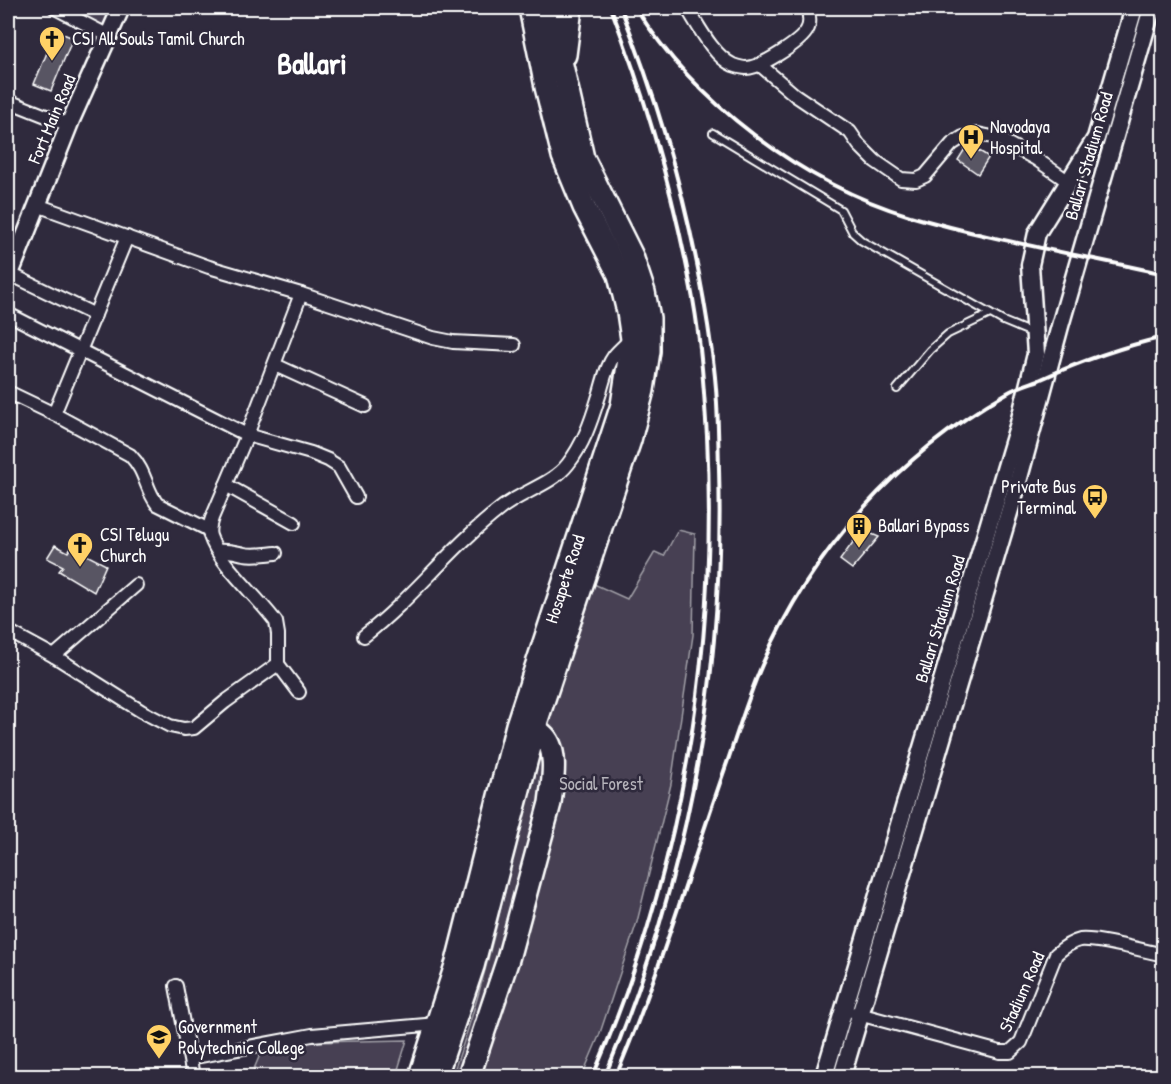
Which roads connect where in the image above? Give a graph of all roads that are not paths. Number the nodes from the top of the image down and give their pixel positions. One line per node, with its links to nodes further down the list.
1 (56, 8): 9 (street)
2 (121, 8): 9 (street, Fort Main Road)
3 (571, 8): 11 (highway)
4 (687, 8): 10 (street)
5 (807, 8): 10 (street)
6 (1134, 8): 15 (street, Ballari Stadium Road)
7 (1152, 8): 34 (street, Ballari Stadium Road)
8 (541, 12): 11 (highway, Hosapete Road); 24 (highway, Hosapete Road)
9 (109, 36): 13 (street, Fort Main Road)
10 (760, 64): 15 (street)
11 (563, 74): 46 (highway, Hosapete Road)
12 (8, 101): 13 (street)
13 (69, 125): 16 (street, Fort Main Road)
14 (713, 133): 21 (lane)
15 (1069, 182): 23 (street, Ballari Stadium Road)
16 (37, 205): 17 (street); 18 (street, Fort Main Road)
17 (127, 237): 19 (street); 22 (street)
18 (10, 268): 22 (street)
19 (301, 294): 25 (street); 27 (street)
20 (8, 314): 26 (street)
21 (990, 314): 23 (lane); 28 (lane)
22 (95, 315): 26 (street)
23 (1034, 334): 34 (street, Ballari Stadium Road)
24 (632, 339): 42 (street); 46 (highway, Hosapete Road)
25 (514, 345)
26 (80, 351): 31 (street); 32 (street)
27 (275, 365): 30 (street); 32 (street)
28 (897, 389)
29 (8, 392): 31 (street)
30 (364, 406)
31 (54, 414): 37 (street)
32 (247, 435): 33 (street); 35 (street)
33 (226, 485): 36 (street); 37 (street)
34 (1009, 487): 49 (street, Ballari Stadium Road); 50 (street, Ballari Stadium Road)
35 (356, 497)
36 (294, 523)
37 (209, 530): 38 (street)
38 (218, 551): 39 (street); 44 (street)
39 (276, 553)
40 (136, 585): 43 (street)
41 (8, 631): 43 (street)
42 (364, 636)
43 (54, 656): 44 (street)
44 (278, 664): 45 (street)
45 (299, 692)
46 (526, 728): 51 (highway, Hosapete Road); 55 (highway, Hosapete Road); 56 (highway)
47 (1164, 955): 50 (street, Stadium Road)
48 (176, 986): 52 (street)
49 (843, 1010): 50 (street, Stadium Road); 57 (street, Ballari Stadium Road)
50 (861, 1014): 58 (street, Ballari Stadium Road)
51 (438, 1024): 52 (street); 54 (highway, Hosapete Road)
52 (190, 1058): 53 (street)
53 (194, 1077)
54 (420, 1077)
55 (436, 1077)
56 (469, 1077)
57 (824, 1077)
58 (842, 1077)

